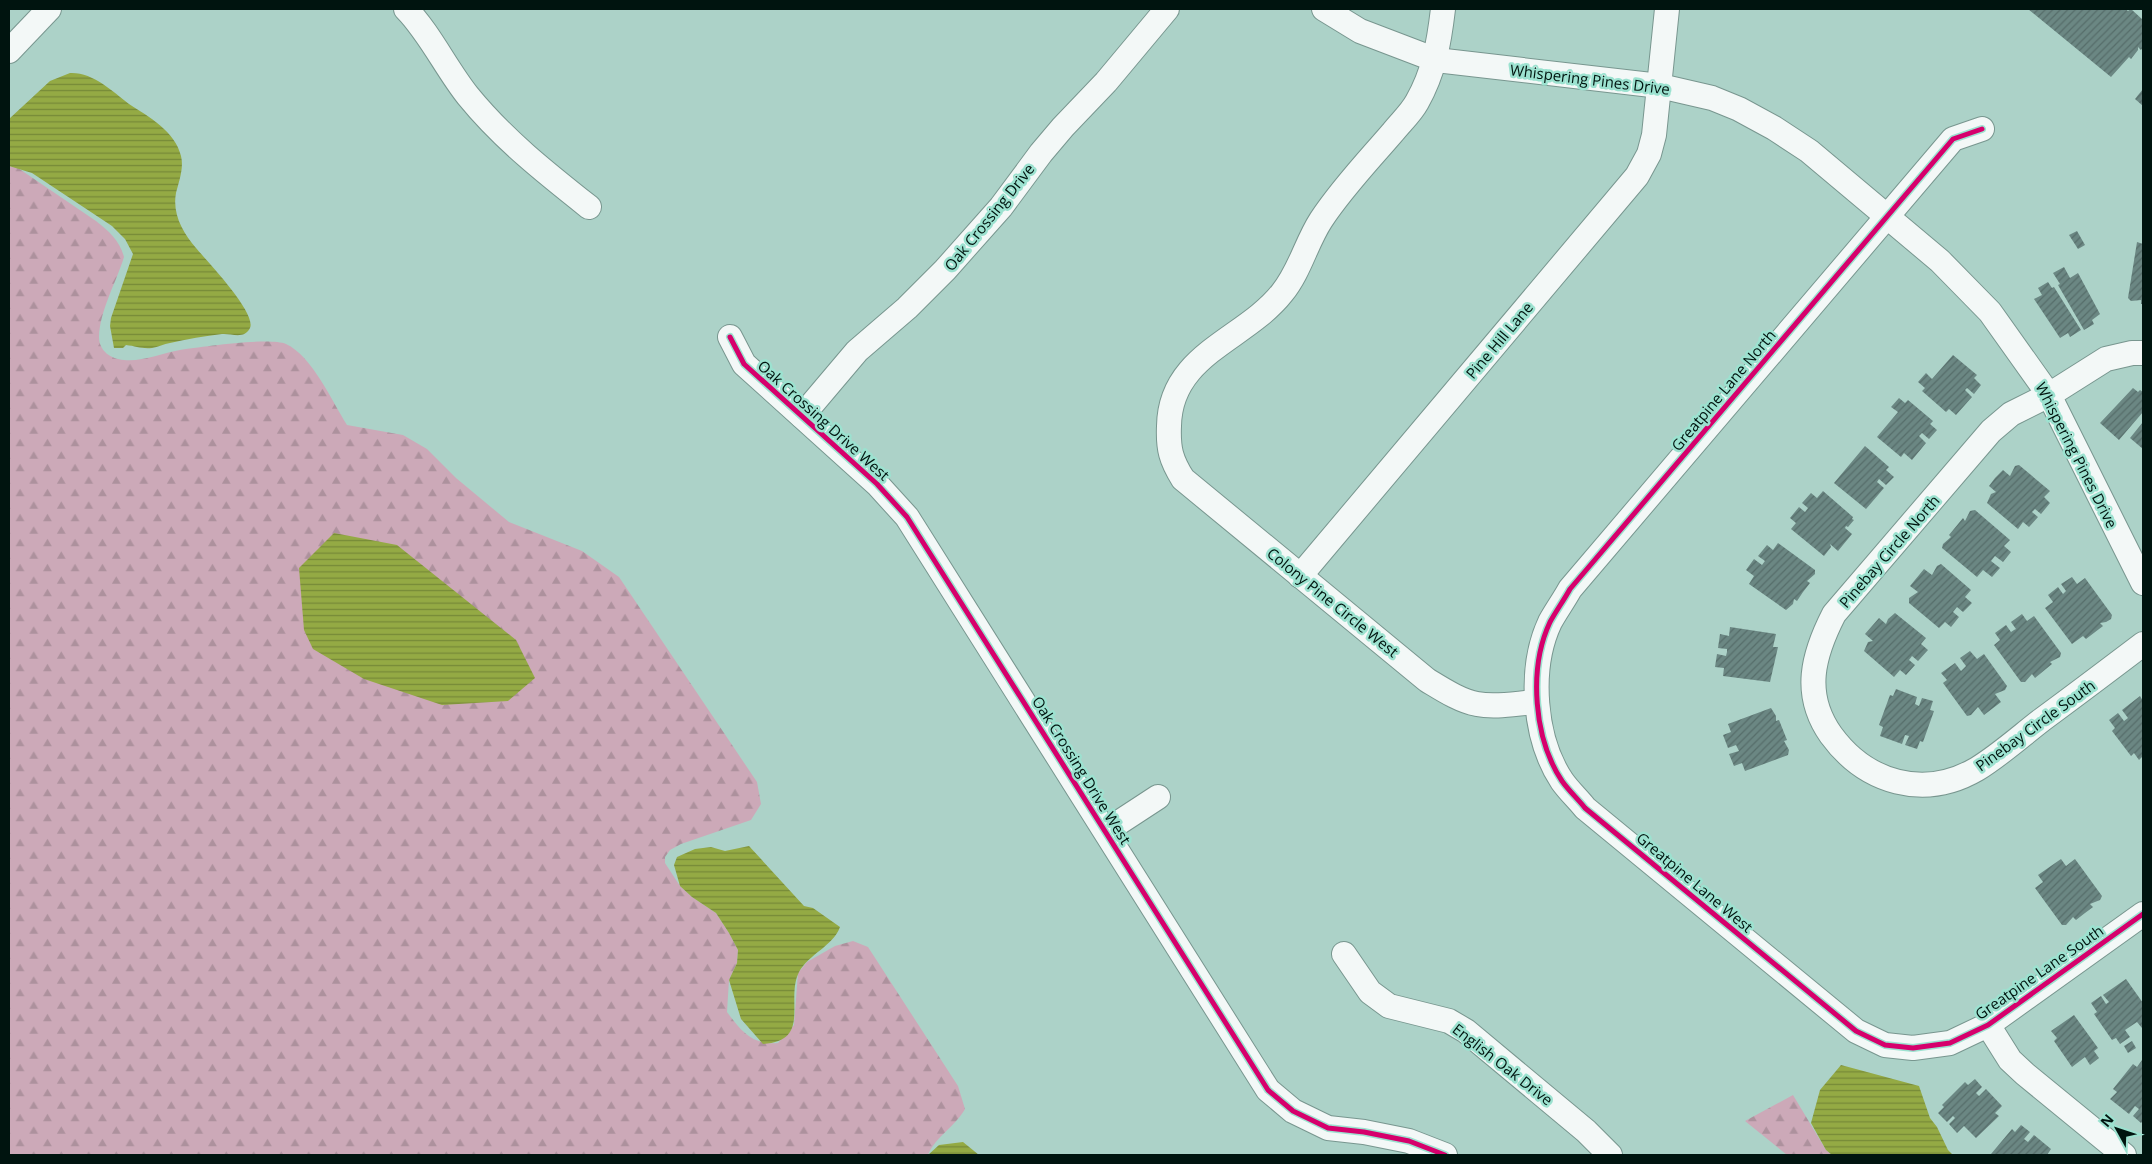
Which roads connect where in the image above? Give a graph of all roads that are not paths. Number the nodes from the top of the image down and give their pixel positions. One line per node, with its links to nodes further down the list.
1 (50, 9): 7 (street)
2 (406, 9): 11 (street)
3 (1167, 9): 16 (street, Oak Crossing Drive)
4 (1324, 9): 8 (street, Whispering Pines Drive)
5 (1443, 9): 8 (street, Colony Pine Circle West)
6 (1667, 9): 9 (street, Pine Hill Lane)
7 (9, 51)
8 (1436, 60): 9 (street, Whispering Pines Drive); 17 (street, Colony Pine Circle West)
9 (1660, 86): 12 (street, Whispering Pines Drive); 17 (street, Pine Hill Lane)
10 (1982, 129): 12 (street, Greatpine Lane North)
11 (589, 207)
12 (1887, 217): 15 (street, Whispering Pines Drive); 20 (street, Greatpine Lane North)
13 (730, 337): 16 (street, Oak Crossing Drive West)
14 (2143, 353): 15 (street, Pinebay Circle North)
15 (2049, 395): 18 (street, Whispering Pines Drive); 21 (street, Pinebay Circle North)
16 (802, 416): 23 (street, Oak Crossing Drive West)
17 (1300, 576): 20 (street, Colony Pine Circle West)
18 (2143, 583)
19 (2143, 644): 21 (street, Pinebay Circle South)
20 (1536, 702): 27 (street, Greatpine Lane West)
21 (1839, 746)
22 (1158, 797): 23 (street)
23 (1106, 831): 28 (street, Oak Crossing Drive West)
24 (2143, 914): 26 (street, Greatpine Lane South)
25 (1344, 954): 29 (street, English Oak Drive)
26 (1988, 1025): 27 (street, Greatpine Lane South); 30 (street)
27 (1885, 1045)
28 (1445, 1155)
29 (1610, 1155)
30 (2124, 1155)

